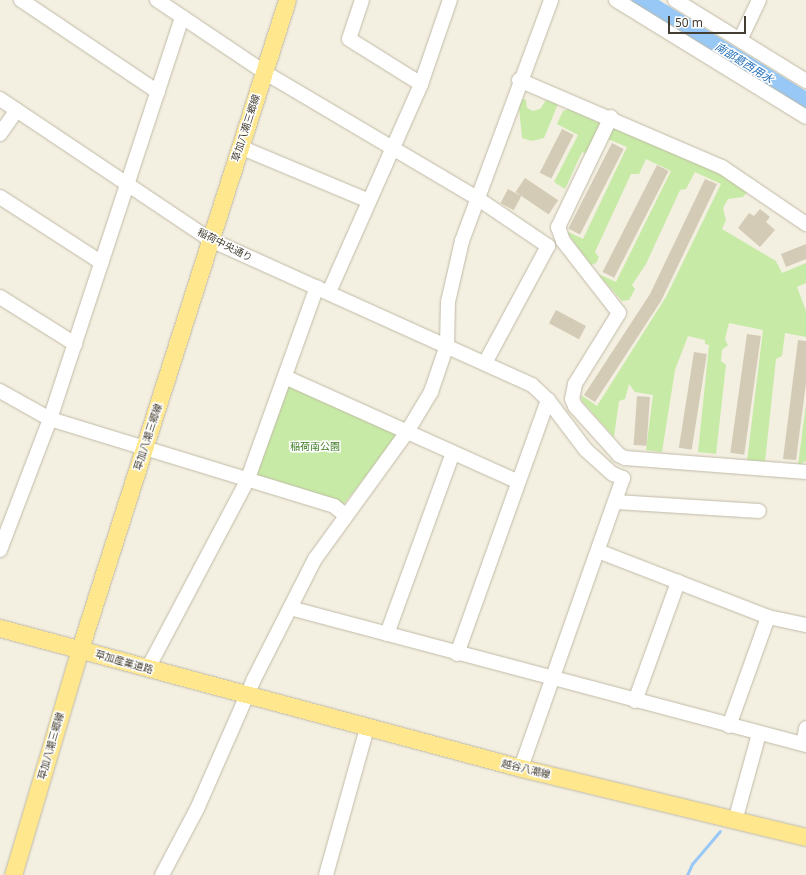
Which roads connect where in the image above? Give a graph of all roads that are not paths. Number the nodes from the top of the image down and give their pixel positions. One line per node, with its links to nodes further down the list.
1 (21, 0): 16 (street)
2 (157, 0): 10 (street)
3 (287, 0): 12 (main road, 草加八潮三郷線)
4 (362, 0): 15 (street)
5 (450, 0): 15 (street)
6 (551, 0): 13 (street)
7 (616, 0): 20 (street)
8 (675, 0): 11 (street)
9 (760, 0): 11 (street)
10 (182, 17): 12 (street); 16 (street)
11 (740, 40): 14 (street)
12 (264, 72): 22 (main road, 草加八潮三郷線); 23 (street)
13 (519, 80): 19 (street); 26 (street)
14 (806, 81)
15 (421, 84): 23 (street)
16 (158, 92): 24 (street)
17 (0, 99): 18 (street, 稲荷中央通り)
18 (17, 110): 21 (street); 24 (street, 稲荷中央通り)
19 (611, 117): 28 (street); 43 (street)
20 (806, 117)
21 (0, 134)
22 (240, 147): 27 (street); 29 (main road, 草加八潮三郷線)
23 (392, 147): 26 (street); 27 (street)
24 (129, 185): 29 (street, 稲荷中央通り); 30 (street)
25 (0, 197): 30 (street)
26 (476, 198): 34 (street); 35 (street)
27 (369, 201): 31 (street)
28 (806, 224)
29 (210, 240): 31 (street, 稲荷中央通り); 41 (main road, 草加八潮三郷線)
30 (102, 263): 33 (street)
31 (323, 290): 34 (street, 稲荷中央通り); 36 (street)
32 (0, 297): 33 (street)
33 (75, 344): 39 (street)
34 (447, 345): 35 (street, 稲荷中央通り); 40 (street)
35 (485, 363): 38 (street, 稲荷中央通り)
36 (285, 377): 40 (street); 44 (street)
37 (0, 391): 39 (street)
38 (548, 400): 45 (street); 46 (street, 稲荷中央通り)
39 (50, 419): 41 (street); 49 (street)
40 (407, 432): 42 (street); 48 (street)
41 (144, 450): 44 (street); 58 (main road, 草加八潮三郷線)
42 (452, 452): 45 (street); 57 (street)
43 (806, 472)
44 (247, 481): 48 (street); 60 (street)
45 (519, 482): 59 (street)
46 (616, 502): 47 (street); 51 (street)
47 (759, 511)
48 (345, 515): 53 (street)
49 (4, 529): 50 (street)
50 (0, 550)
51 (598, 551): 52 (street); 61 (street)
52 (678, 582): 54 (street); 63 (street)
53 (290, 608): 57 (street); 62 (street)
54 (768, 616): 55 (street); 64 (street)
55 (806, 625)
56 (0, 628): 58 (main road, 草加産業道路)
57 (387, 634): 59 (street)
58 (80, 649): 60 (main road, 草加産業道路); 72 (main road, 草加八潮三郷線)
59 (457, 654): 61 (street)
60 (148, 668): 62 (main road, 草加産業道路)
61 (552, 678): 63 (street); 69 (street)
62 (248, 695): 65 (main road, 越谷八潮線); 73 (street)
63 (635, 701): 64 (street)
64 (729, 726): 67 (street)
65 (367, 728): 69 (main road, 越谷八潮線); 74 (street)
66 (806, 728): 68 (street)
67 (760, 734): 68 (street); 70 (street)
68 (804, 744)
69 (521, 768): 70 (main road, 越谷八潮線)
70 (735, 821): 71 (main road, 越谷八潮線)
71 (806, 837)
72 (13, 875)
73 (162, 875)
74 (326, 875)

